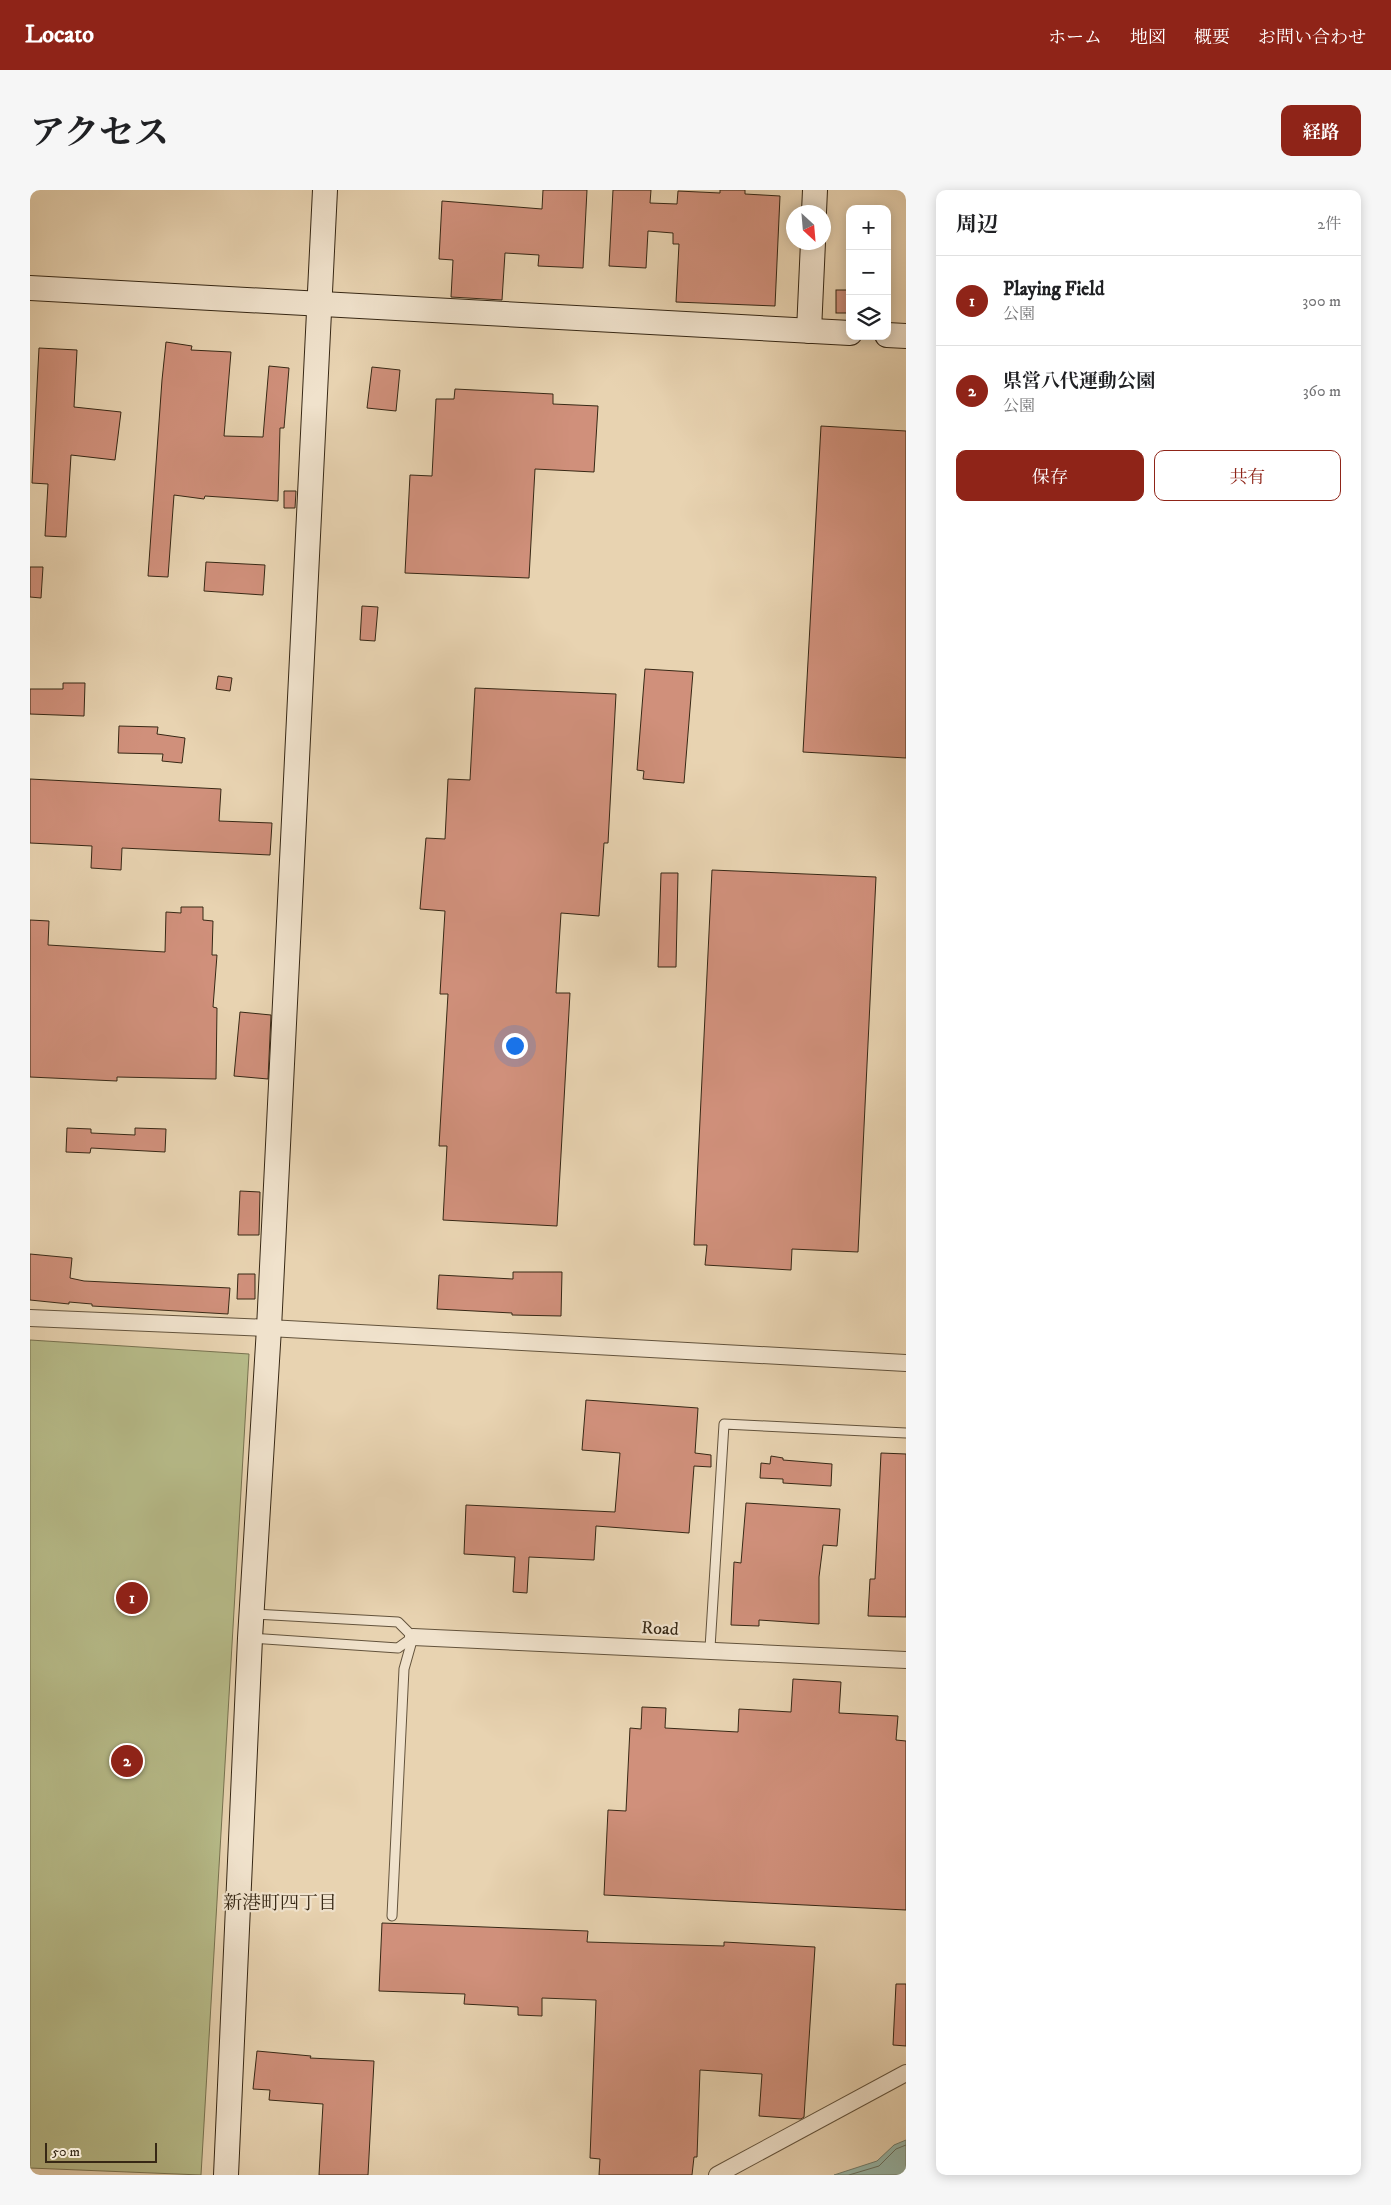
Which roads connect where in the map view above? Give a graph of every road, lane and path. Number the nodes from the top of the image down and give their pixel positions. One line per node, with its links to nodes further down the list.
1 (325, 190): 6 (street)
2 (815, 190): 3 (street)
3 (814, 205)
4 (813, 250): 7 (street)
5 (30, 288): 6 (street)
6 (319, 303): 7 (street); 12 (street)
7 (809, 331): 8 (street)
8 (846, 333)
9 (891, 335): 10 (street)
10 (906, 336)
11 (30, 1318): 12 (street)
12 (269, 1328): 13 (street); 15 (street)
13 (906, 1363)
14 (906, 1433): 18 (lane)
15 (252, 1614): 16 (lane); 17 (street)
16 (413, 1637): 17 (lane); 18 (lane); 19 (street, Road); 20 (lane)
17 (250, 1638): 22 (street)
18 (710, 1648): 19 (lane)
19 (906, 1660)
20 (392, 1916)
21 (906, 2073): 23 (street)
22 (226, 2175)
23 (717, 2175)

